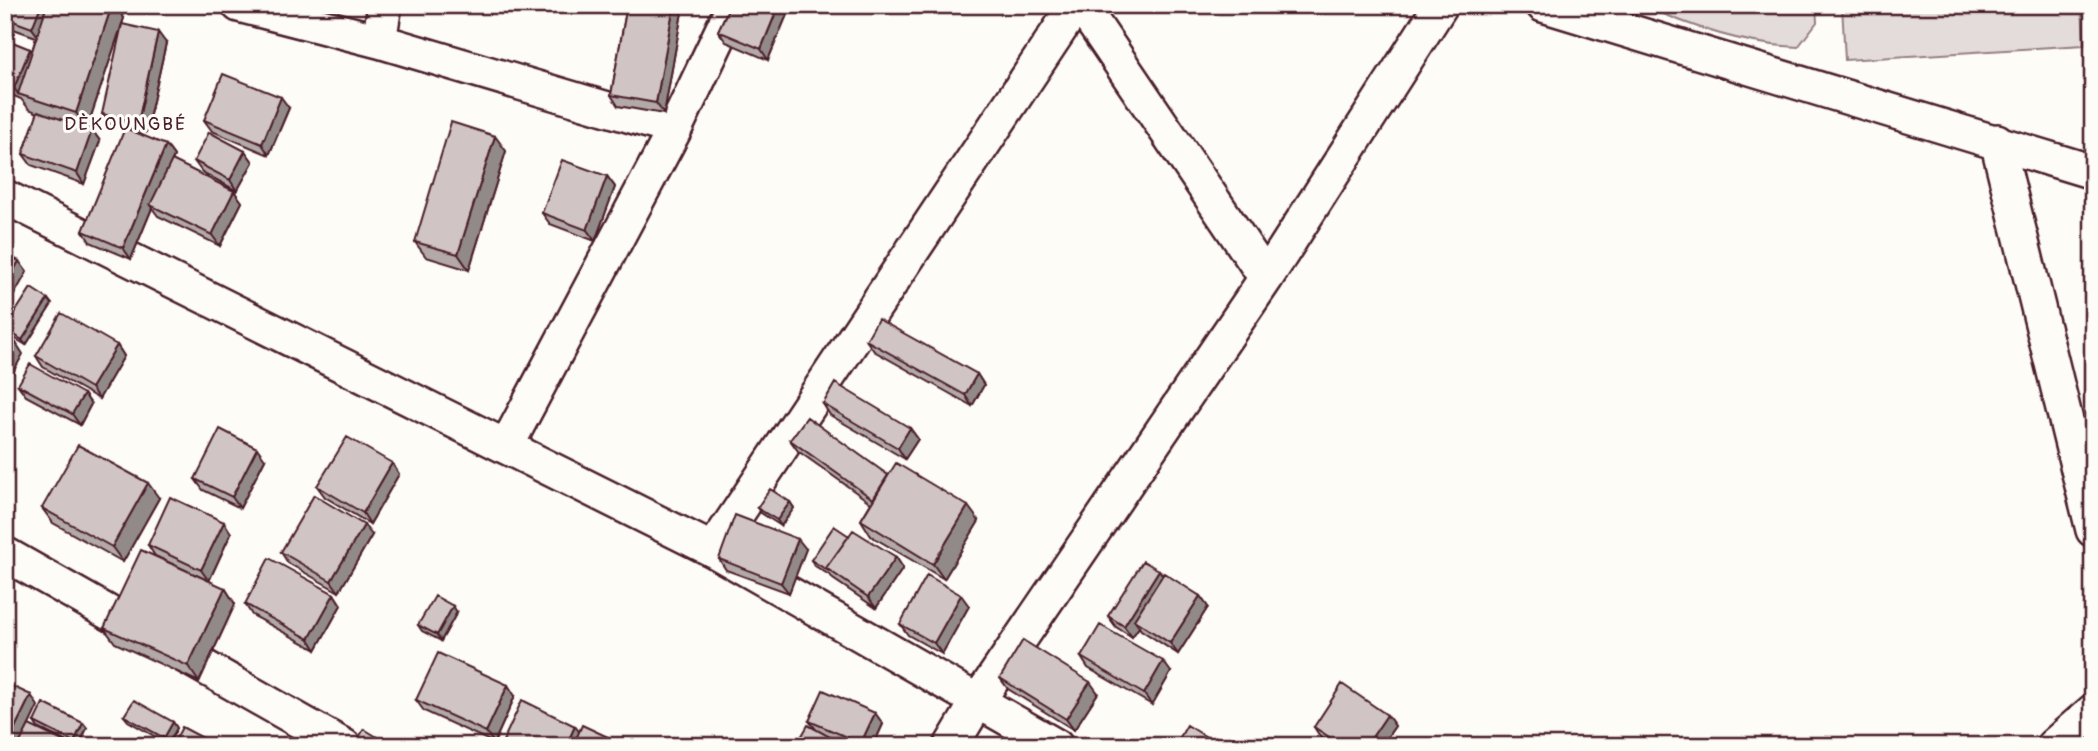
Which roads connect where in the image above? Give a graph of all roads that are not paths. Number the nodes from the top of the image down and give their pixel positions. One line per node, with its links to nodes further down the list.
1 (239, 5): 7 (street)
2 (385, 5): 7 (street)
3 (734, 5): 8 (street)
4 (1078, 5): 12 (street); 15 (street)
5 (1441, 5): 12 (street)
6 (1543, 5): 9 (street)
7 (379, 41): 8 (street)
8 (675, 129): 13 (street)
9 (1997, 141): 10 (street); 14 (street)
10 (2093, 172)
11 (5, 197): 13 (street)
12 (1266, 278): 17 (street)
13 (506, 447): 15 (street)
14 (2093, 530)
15 (713, 550): 17 (street)
16 (5, 554): 19 (street)
17 (978, 701): 20 (street); 21 (street)
18 (2093, 711): 22 (street)
19 (344, 746)
20 (951, 746)
21 (1056, 746)
22 (2053, 746)

